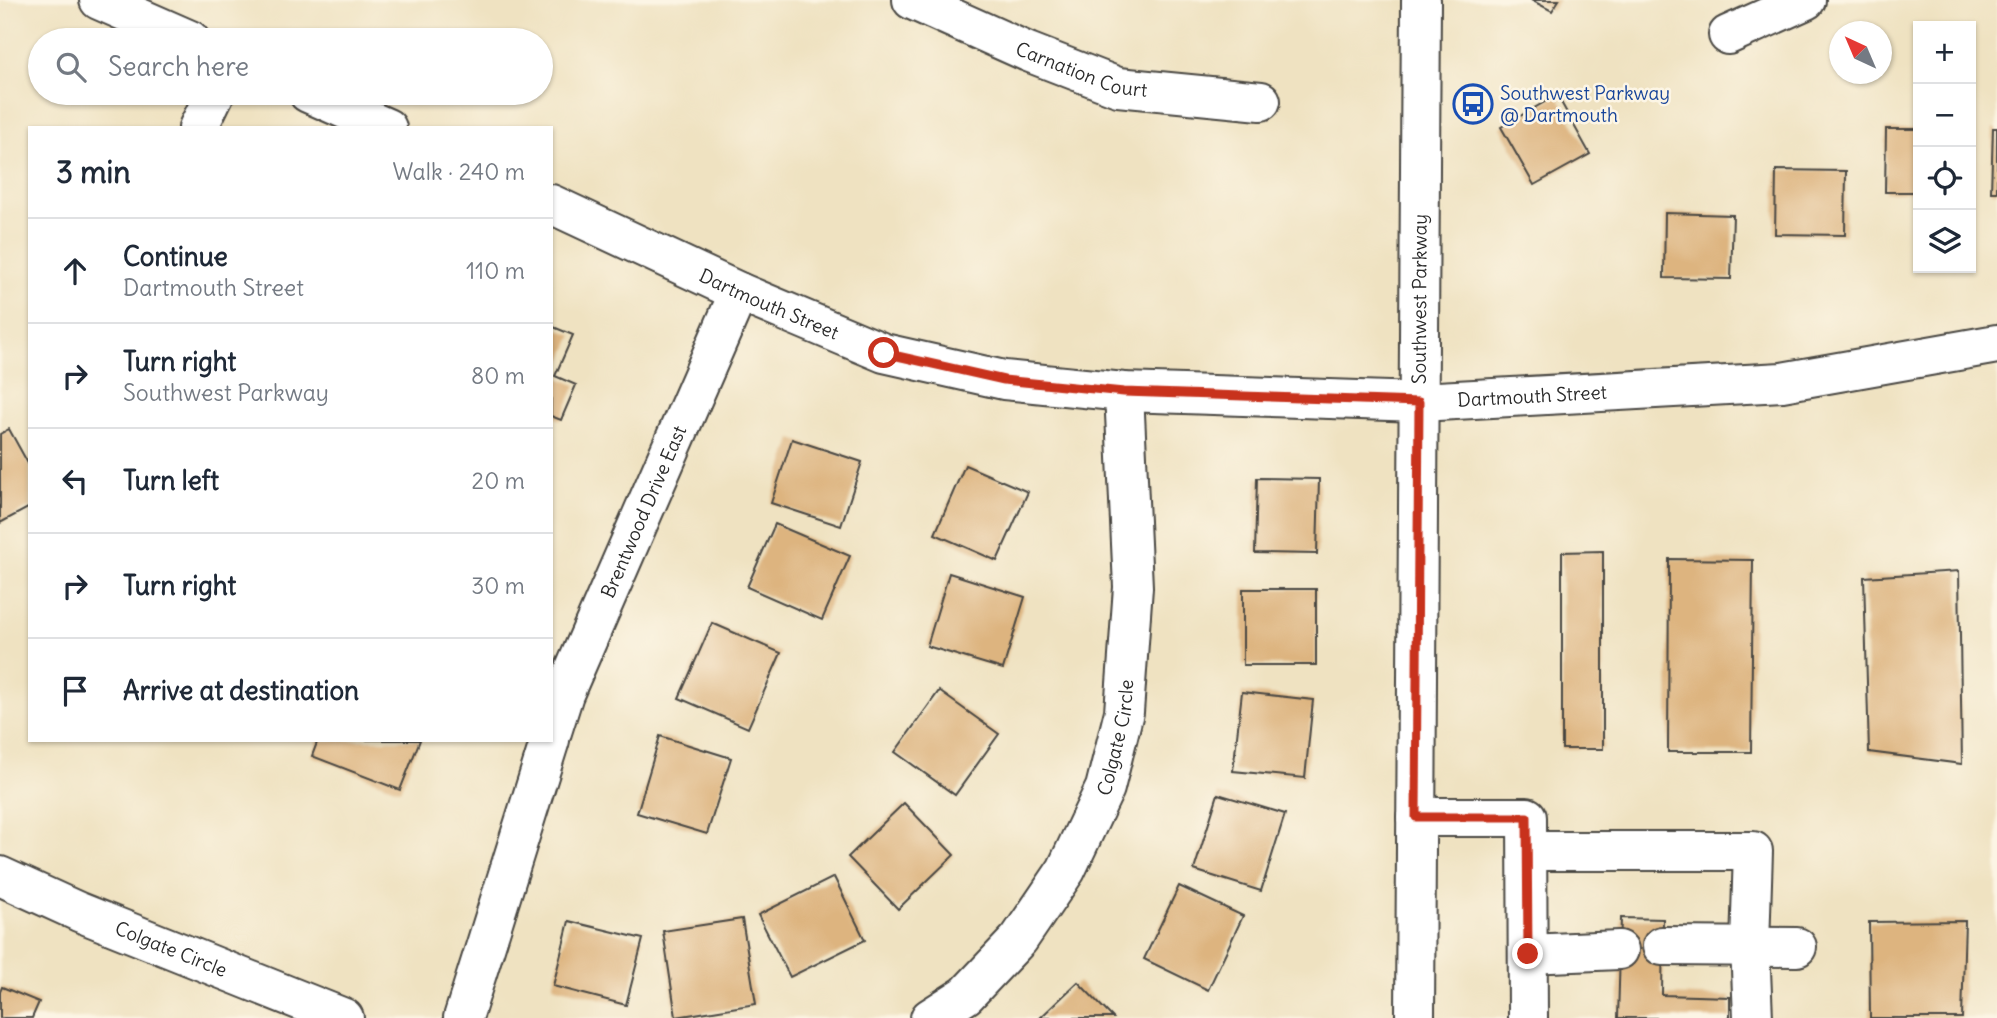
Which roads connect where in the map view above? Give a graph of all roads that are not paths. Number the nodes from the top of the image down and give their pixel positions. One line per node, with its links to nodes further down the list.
1 (99, 0): 5 (street)
2 (912, 0): 7 (street, Carnation Court)
3 (1421, 0): 16 (street, Southwest Parkway)
4 (1806, 0): 6 (street)
5 (163, 28)
6 (1728, 35)
7 (1261, 101)
8 (209, 105): 10 (street)
9 (335, 105): 11 (street)
10 (199, 126)
11 (382, 126)
12 (553, 205): 13 (street, Dartmouth Street)
13 (739, 292): 15 (street, Dartmouth Street); 17 (street, Brentwood Drive East)
14 (1997, 344): 16 (street, Dartmouth Street)
15 (1124, 392): 16 (street, Dartmouth Street); 29 (street, Colgate Circle)
16 (1419, 402): 19 (street, Southwest Parkway)
17 (553, 729)
18 (549, 742): 28 (street)
19 (1416, 817): 20 (street); 30 (street, Southwest Parkway)
20 (1528, 851): 23 (street); 26 (street)
21 (0, 876): 27 (street, Colgate Circle)
22 (1662, 946): 23 (street)
23 (1751, 946): 24 (street); 32 (street)
24 (1797, 947)
25 (1619, 950): 26 (street)
26 (1528, 954): 31 (street)
27 (344, 1018)
28 (463, 1018)
29 (930, 1018)
30 (1415, 1018)
31 (1528, 1018)
32 (1753, 1018)

